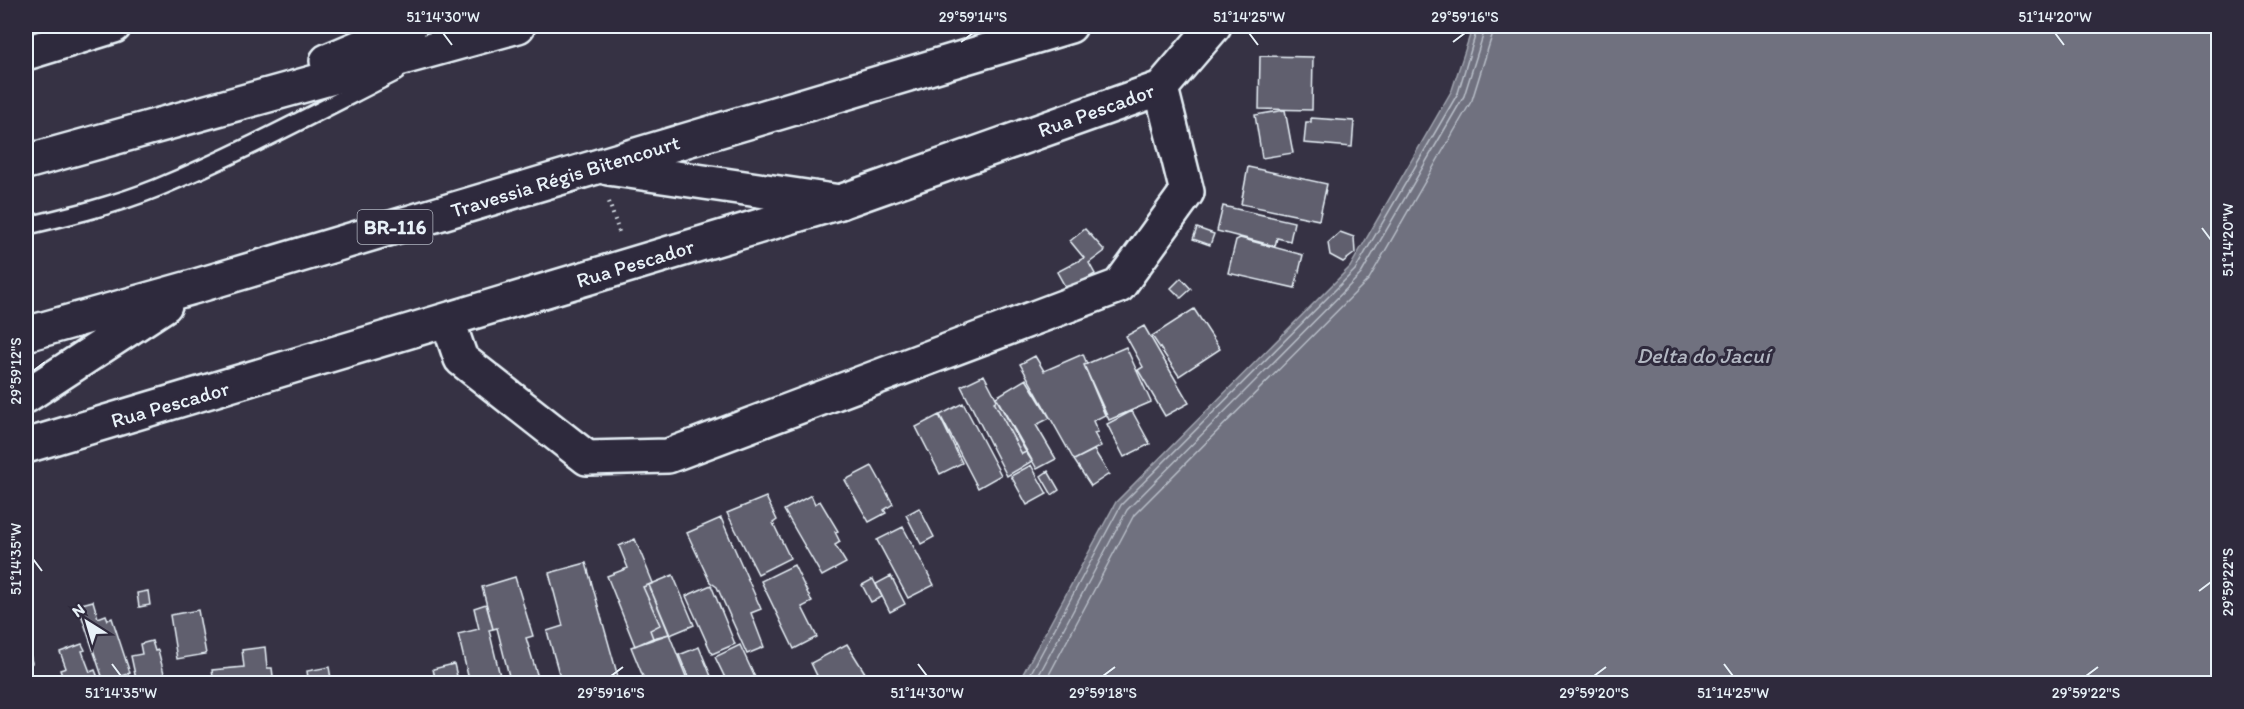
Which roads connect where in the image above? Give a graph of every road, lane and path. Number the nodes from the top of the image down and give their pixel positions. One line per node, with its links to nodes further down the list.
1 (114, 26): 7 (main road)
2 (410, 26): 9 (main road)
3 (518, 26): 6 (main road)
4 (1070, 26): 11 (main road, Travessia Régis Bitencourt / BR-116)
5 (1214, 26): 8 (main road, Rua Pescador)
6 (450, 45): 9 (main road); 13 (lane)
7 (26, 53)
8 (1161, 88): 12 (main road, Rua Pescador); 15 (main road)
9 (212, 109): 10 (main road)
10 (26, 162)
11 (597, 166): 12 (main road); 14 (main road, Travessia Régis Bitencourt / BR-116)
12 (840, 202): 15 (main road, Rua Pescador)
13 (26, 226)
14 (193, 287): 16 (main road, Travessia Régis Bitencourt / BR-116); 17 (main road)
15 (448, 321): 18 (main road, Rua Pescador)
16 (26, 334)
17 (26, 396)
18 (26, 446)

